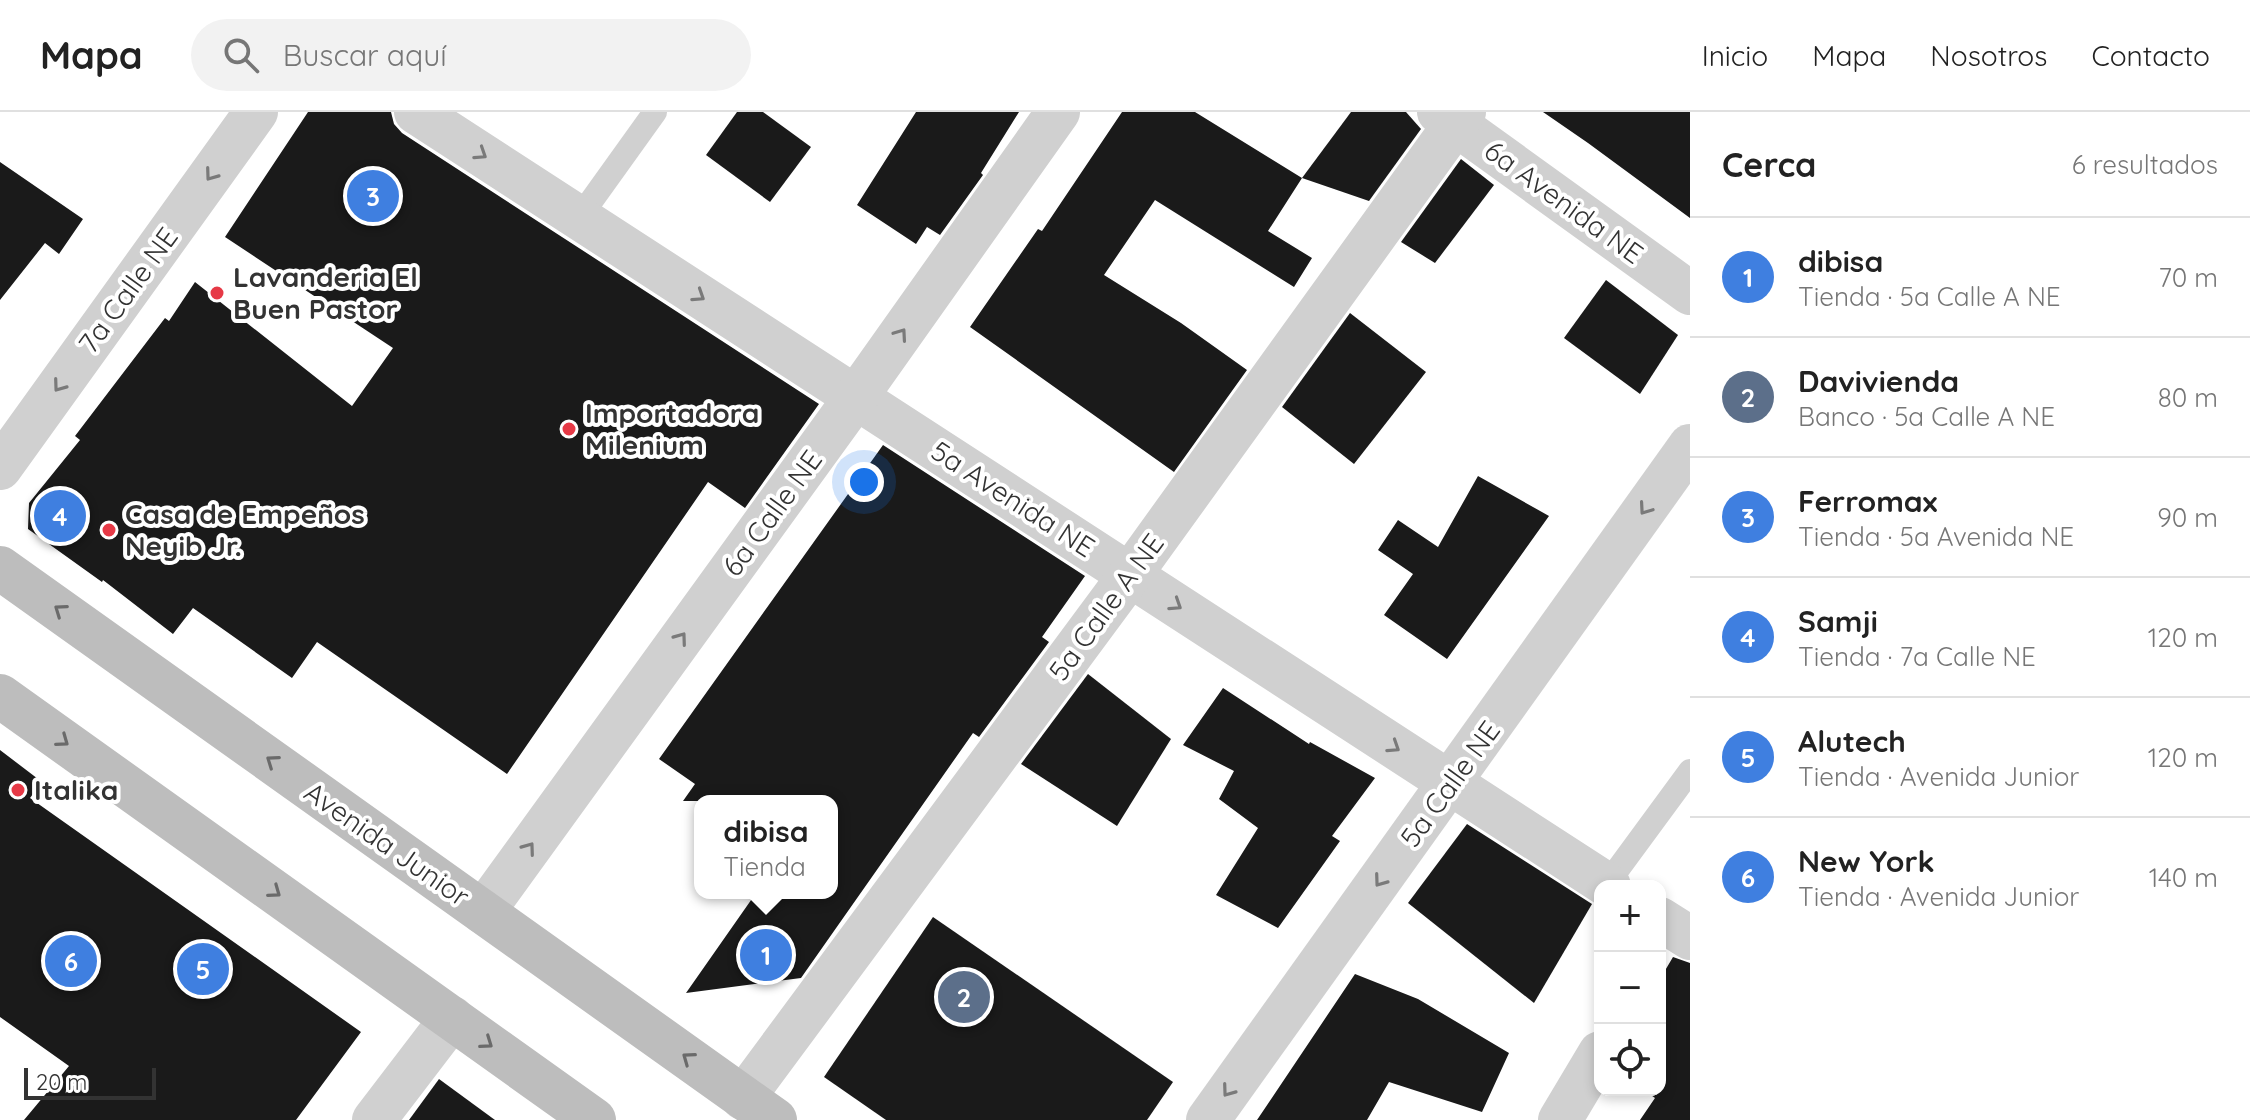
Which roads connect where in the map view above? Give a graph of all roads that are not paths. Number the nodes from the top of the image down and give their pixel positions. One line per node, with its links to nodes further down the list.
1 (256, 112): 10 (street, 7a Calle NE, one-way to 10)
2 (416, 112): 6 (street, 5a Avenida NE, one-way to 6)
3 (655, 112): 6 (lane)
4 (1058, 112): 8 (street, 6a Calle NE, one-way to 4)
5 (1453, 116): 7 (street, 6a Avenida NE); 12 (street, 5a Calle A NE)
6 (579, 218): 8 (street, 5a Avenida NE, one-way to 8)
7 (1690, 293)
8 (856, 397): 12 (street, 5a Avenida NE); 18 (street, 6a Calle NE, one-way to 8)
9 (1690, 446): 15 (street, 5a Calle NE, one-way to 15)
10 (0, 468)
11 (0, 568): 18 (main road, Avenida Junior, one-way to 11)
12 (1130, 575): 15 (street, 5a Avenida NE, one-way to 15); 21 (street, 5a Calle A NE)
13 (0, 696): 19 (main road, one-way to 19)
14 (1690, 771): 17 (lane)
15 (1451, 783): 16 (street, 5a Avenida NE); 24 (street, 5a Calle NE, one-way to 24)
16 (1600, 880)
17 (1612, 880)
18 (483, 912): 21 (main road, Avenida Junior, one-way to 18)
19 (452, 1018): 22 (street); 23 (main road, one-way to 23)
20 (1594, 1063): 25 (street)
21 (759, 1109)
22 (374, 1120)
23 (594, 1120)
24 (1208, 1120)
25 (1560, 1120)

